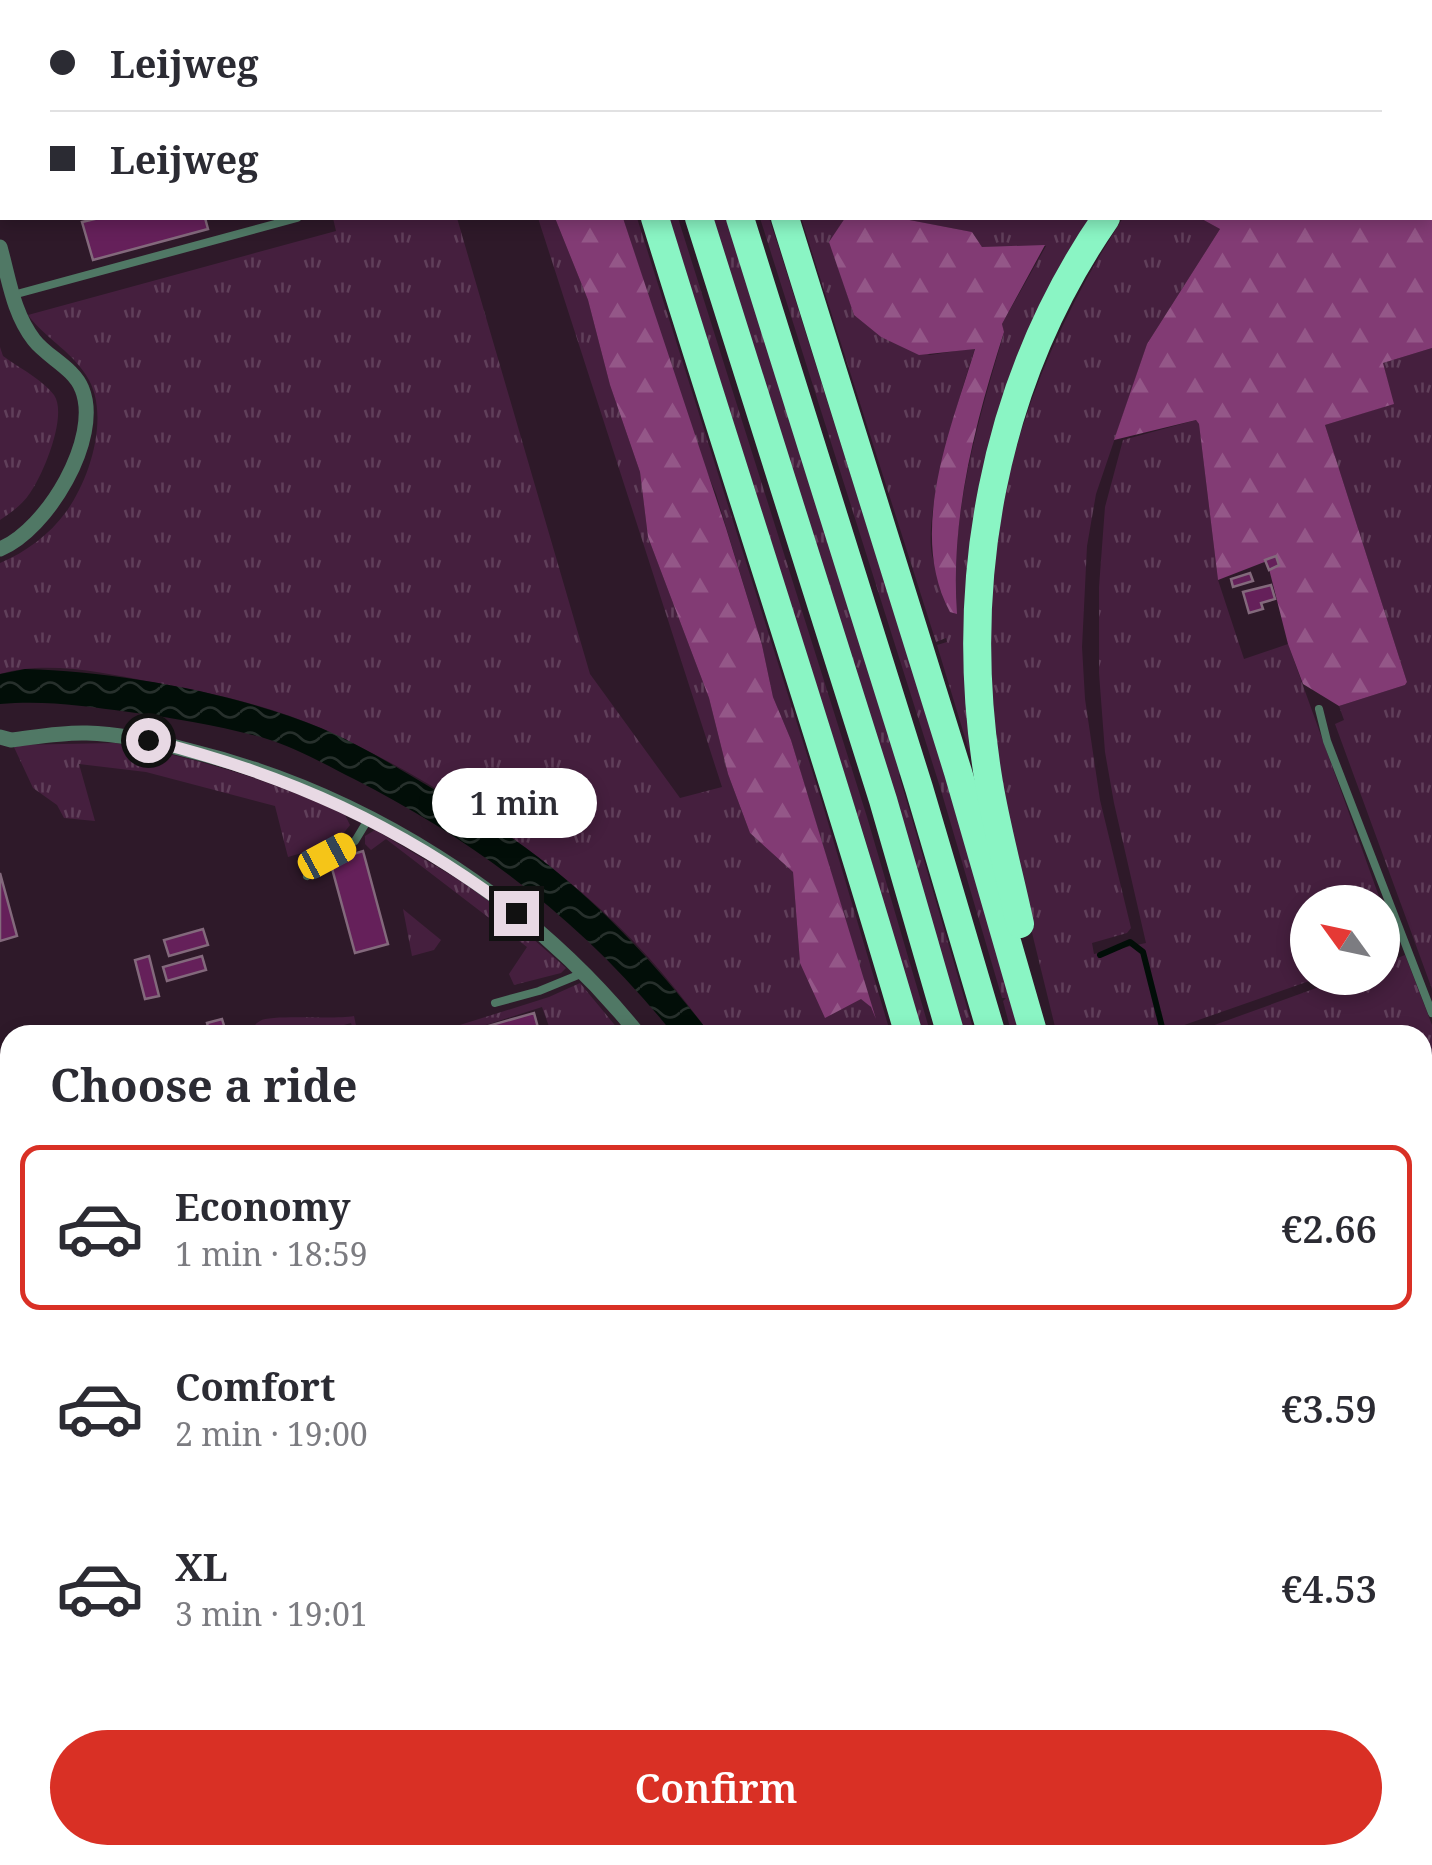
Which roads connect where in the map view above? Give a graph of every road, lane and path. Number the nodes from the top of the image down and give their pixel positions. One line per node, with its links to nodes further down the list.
1 (290, 220): 9 (lane)
2 (656, 220): 20 (highway)
3 (700, 220): 21 (highway)
4 (741, 220): 22 (highway)
5 (786, 220): 16 (highway)
6 (1105, 220): 16 (highway)
7 (0, 247): 8 (street)
8 (4, 274): 9 (street)
9 (13, 295): 10 (street)
10 (0, 549)
11 (1318, 709): 18 (lane)
12 (0, 737): 13 (street)
13 (368, 818): 14 (lane); 15 (street)
14 (307, 876)
15 (583, 973): 17 (lane); 19 (street)
16 (1023, 996): 23 (highway)
17 (494, 1003)
18 (1432, 1013)
19 (630, 1025)
20 (906, 1025)
21 (948, 1025)
22 (989, 1025)
23 (1031, 1025)

